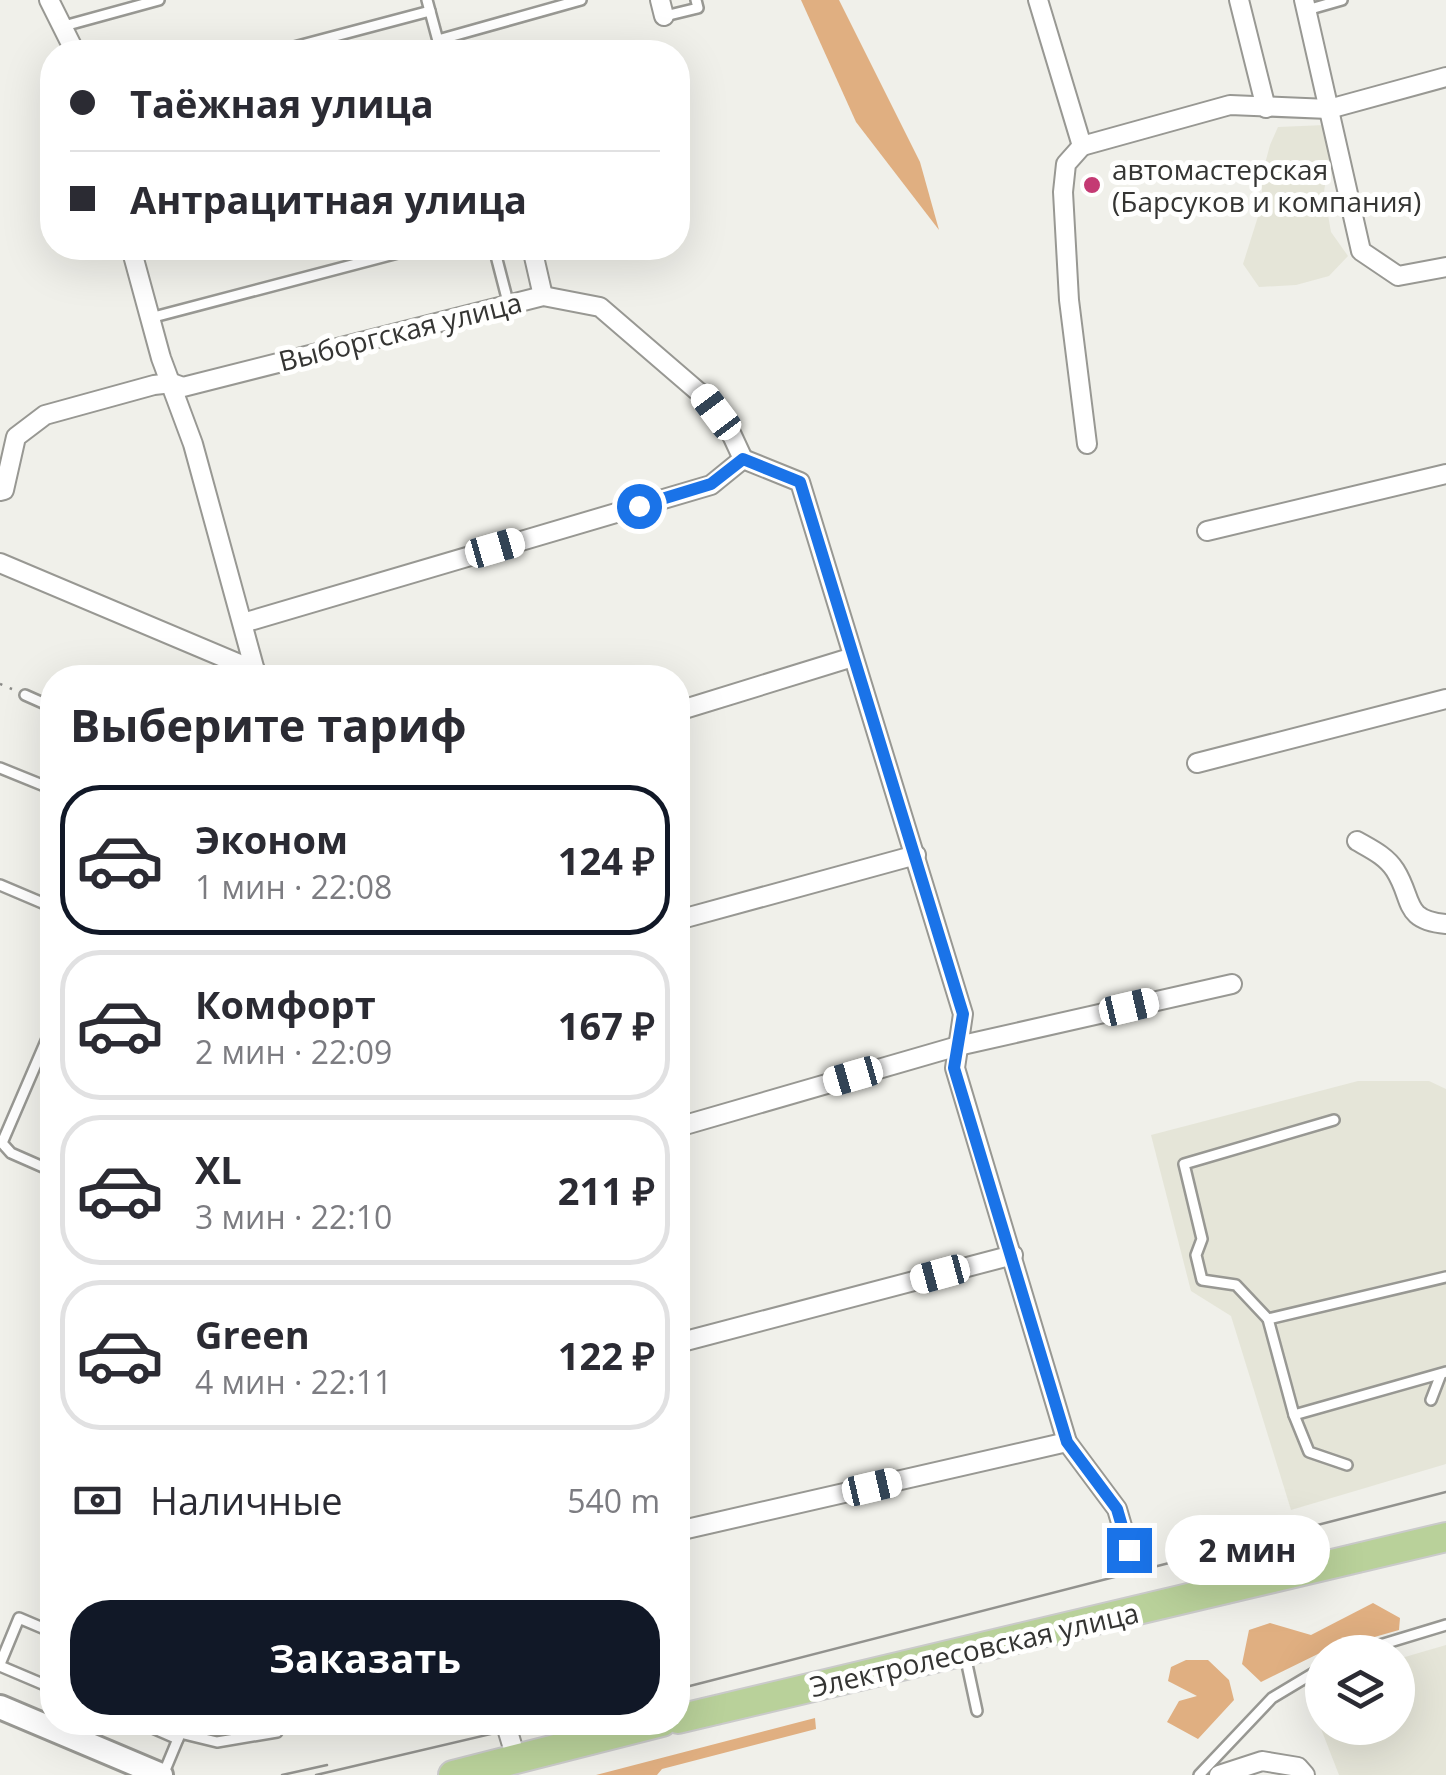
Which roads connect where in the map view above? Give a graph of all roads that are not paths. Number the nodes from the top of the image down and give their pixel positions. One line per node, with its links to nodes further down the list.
1 (49, 0): 11 (street)
2 (159, 0): 11 (lane)
3 (582, 0): 14 (lane)
4 (696, 0): 10 (lane)
5 (1038, 0): 18 (street)
6 (1239, 0): 16 (street)
7 (1342, 0): 8 (lane)
8 (1305, 5): 17 (street)
9 (429, 6): 13 (lane); 14 (lane)
10 (662, 8)
11 (64, 26): 12 (street)
12 (70, 40)
13 (315, 40)
14 (438, 40)
15 (1446, 76): 17 (street)
16 (1266, 108): 17 (street); 18 (street)
17 (1329, 109): 23 (street)
18 (1082, 146): 28 (street)
19 (134, 260): 26 (street)
20 (371, 260): 26 (lane)
21 (497, 260): 25 (lane)
22 (535, 260): 24 (street)
23 (1446, 267)
24 (543, 296): 25 (street, Выборгская улица); 29 (street, Выборгская улица)
25 (508, 302): 27 (street, Выборгская улица)
26 (150, 318): 27 (street)
27 (172, 384): 31 (street, Выборгская улица); 34 (street)
28 (1087, 444)
29 (743, 459): 34 (street); 35 (street)
30 (1446, 474): 32 (street)
31 (0, 491)
32 (1206, 531)
33 (0, 563): 36 (street)
34 (243, 623): 37 (street)
35 (853, 657): 41 (street); 46 (street)
36 (235, 665)
37 (254, 665)
38 (25, 695): 40 (lane)
39 (1446, 699): 42 (street)
40 (40, 702)
41 (690, 706)
42 (1197, 763)
43 (0, 768): 44 (lane)
44 (40, 784)
45 (1356, 841): 50 (street)
46 (916, 855): 49 (street); 52 (street)
47 (0, 885): 48 (lane)
48 (40, 902)
49 (690, 917)
50 (1446, 924)
51 (1232, 984): 52 (street)
52 (958, 1046): 55 (street); 57 (street)
53 (40, 1055): 56 (lane)
54 (1334, 1120): 59 (lane)
55 (690, 1124)
56 (40, 1165)
57 (1013, 1255): 60 (street); 64 (street)
58 (1446, 1276): 59 (lane)
59 (1268, 1319): 63 (lane)
60 (690, 1341)
61 (1443, 1373): 62 (lane); 63 (lane)
62 (1431, 1400)
63 (1294, 1415): 65 (lane)
64 (1067, 1442): 66 (street); 68 (street)
65 (1347, 1465)
66 (690, 1528)
67 (1446, 1536): 72 (main road, Электролесовская улица)
68 (1129, 1550)
69 (1446, 1624): 71 (lane)
70 (40, 1627): 73 (lane)
71 (1411, 1635)
72 (964, 1652): 77 (lane); 78 (main road, Электролесовская улица)
73 (0, 1665): 75 (lane)
74 (1305, 1678): 89 (lane)
75 (40, 1683)
76 (1, 1709): 79 (street)
77 (978, 1712)
78 (690, 1716)
79 (40, 1720)
80 (85, 1735): 87 (street)
81 (179, 1735): 87 (lane)
82 (194, 1735): 83 (lane)
83 (258, 1735)
84 (509, 1735): 86 (street)
85 (609, 1735): 86 (main road)
86 (516, 1758): 88 (main road)
87 (162, 1775)
88 (453, 1775)
89 (1200, 1775)
90 (1219, 1775): 91 (street)
91 (1306, 1775)

